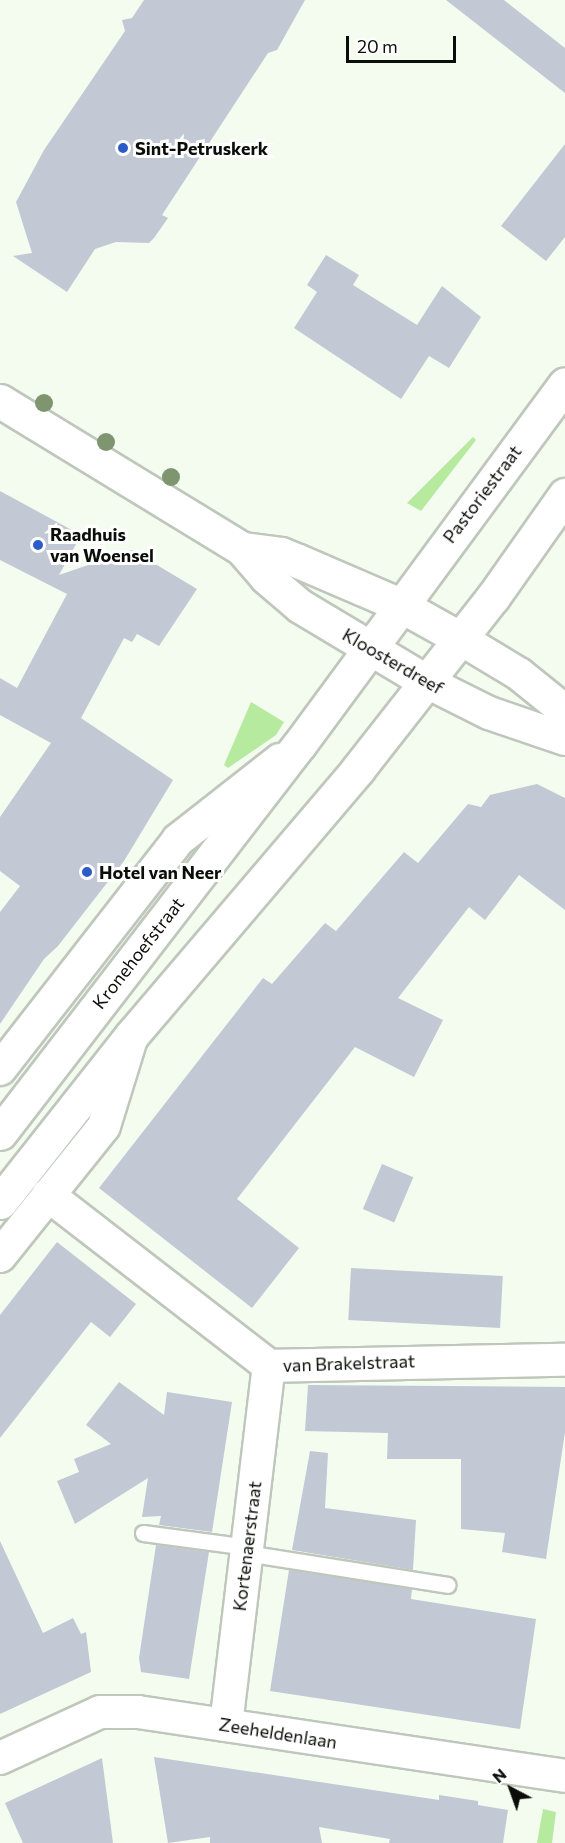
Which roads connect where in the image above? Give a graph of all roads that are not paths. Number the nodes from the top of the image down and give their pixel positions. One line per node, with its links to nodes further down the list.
1 (565, 384): 7 (main road, Pastoriestraat)
2 (0, 401): 6 (main road, Kloosterdreef)
3 (565, 495): 5 (main road)
4 (565, 516): 5 (street)
5 (531, 543): 8 (main road)
6 (242, 549): 7 (main road, Kloosterdreef); 9 (main road, Kloosterdreef)
7 (400, 605): 8 (main road, Kloosterdreef); 9 (main road, Kronehoefstraat)
8 (461, 639): 10 (main road); 11 (street, Kloosterdreef)
9 (368, 648): 10 (main road, Kloosterdreef); 13 (main road, Kronehoefstraat)
10 (427, 682): 12 (street, Kloosterdreef); 14 (main road)
11 (565, 711)
12 (565, 739)
13 (299, 745): 15 (street, Kronehoefstraat); 16 (main road, Kronehoefstraat)
14 (132, 1035): 17 (street); 18 (main road)
15 (0, 1069)
16 (0, 1133)
17 (48, 1195): 19 (street); 21 (street, van Brakelstraat)
18 (0, 1202)
19 (0, 1256)
20 (565, 1360): 21 (street, van Brakelstraat)
21 (269, 1366): 23 (street, Kortenaerstraat)
22 (143, 1533): 23 (lane)
23 (247, 1550): 24 (lane); 25 (street, Kortenaerstraat)
24 (447, 1585)
25 (226, 1725): 26 (street, Zeeheldenlaan); 27 (street, Zeeheldenlaan)
26 (0, 1758)
27 (565, 1776)

